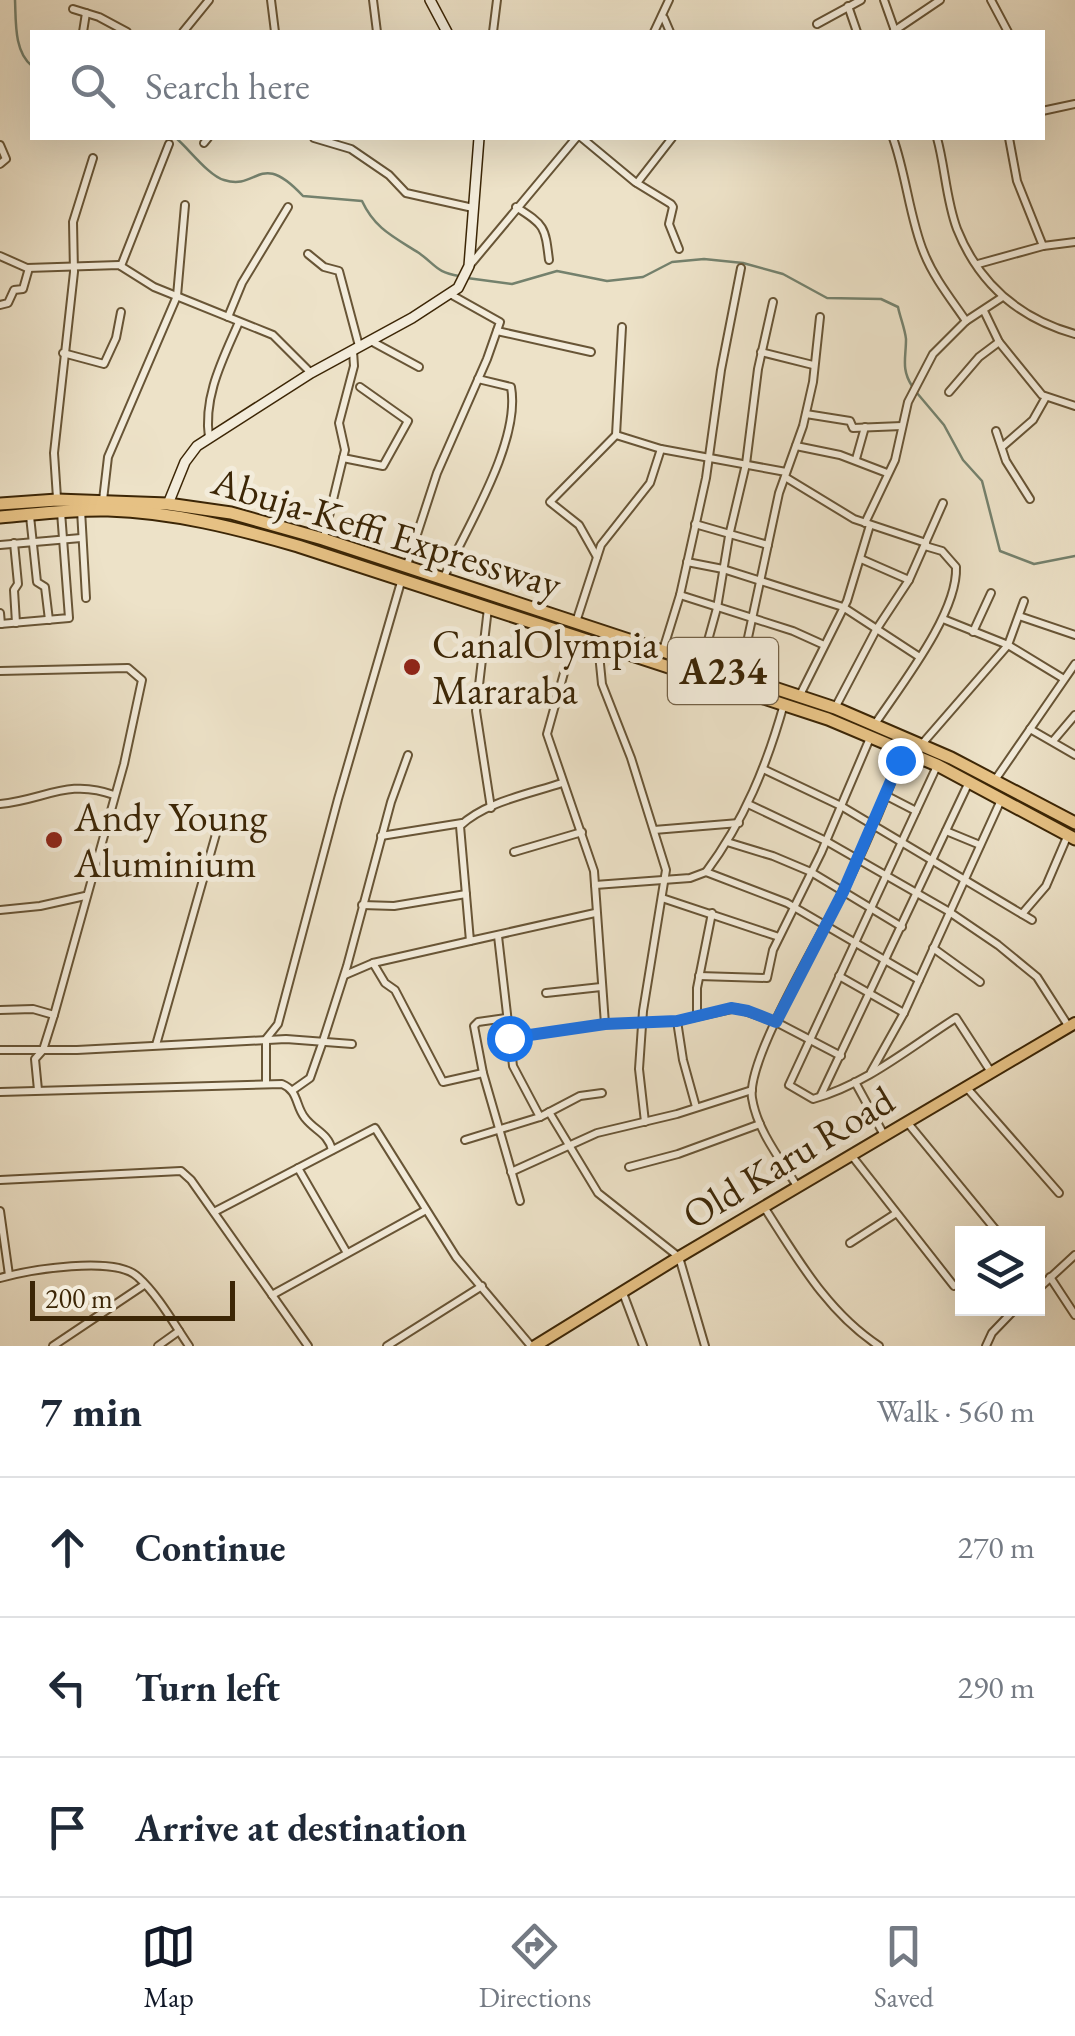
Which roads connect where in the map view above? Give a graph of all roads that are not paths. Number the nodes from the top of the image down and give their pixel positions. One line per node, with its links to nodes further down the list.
1 (209, 0): 18 (street)
2 (271, 0): 19 (street)
3 (373, 0): 20 (street)
4 (430, 0): 21 (street)
5 (498, 0): 22 (street)
6 (669, 0): 14 (street)
7 (861, 0): 11 (street)
8 (884, 0): 26 (street)
9 (940, 0): 27 (street)
10 (991, 0): 28 (street)
11 (848, 6): 15 (street); 25 (street)
12 (73, 9): 13 (street)
13 (86, 13): 16 (street); 17 (street)
14 (664, 17): 23 (street); 24 (street)
15 (816, 24)
16 (83, 30)
17 (123, 30)
18 (185, 30)
19 (275, 30)
20 (377, 30)
21 (446, 30)
22 (492, 30)
23 (655, 30)
24 (669, 30)
25 (855, 30)
26 (894, 30)
27 (898, 30)
28 (1007, 30)
29 (1075, 104): 30 (street)
30 (1045, 110)
31 (321, 140): 46 (street)
32 (479, 140): 46 (street)
33 (577, 140): 47 (street)
34 (582, 140): 43 (street)
35 (670, 140): 43 (street)
36 (894, 140): 70 (street)
37 (936, 140): 54 (street)
38 (1008, 140): 49 (street)
39 (169, 144): 56 (street)
40 (0, 145): 42 (street)
41 (93, 158): 55 (street)
42 (0, 164)
43 (638, 183): 50 (street)
44 (185, 205): 61 (street)
45 (288, 207): 67 (street)
46 (474, 208): 57 (street)
47 (516, 208): 53 (street); 57 (street)
48 (1075, 242): 49 (street)
49 (1043, 246): 54 (street)
50 (679, 249)
51 (308, 254): 76 (street)
52 (0, 256): 58 (street)
53 (549, 260)
54 (978, 264): 62 (street)
55 (74, 266): 56 (street); 58 (street); 77 (street)
56 (120, 266): 61 (street)
57 (469, 266): 60 (street)
58 (29, 268): 64 (street)
59 (741, 268): 97 (street)
60 (450, 294): 72 (street); 74 (street)
61 (177, 296): 67 (street); 104 (street)
62 (1002, 298): 65 (street); 73 (street)
63 (773, 302): 79 (street)
64 (0, 305)
65 (984, 311): 70 (street); 75 (street)
66 (121, 312): 77 (street)
67 (228, 317): 69 (street)
68 (820, 317): 80 (street)
69 (239, 322): 82 (street); 93 (street)
70 (966, 322): 89 (street)
71 (622, 327): 92 (street)
72 (497, 332): 78 (street); 83 (street)
73 (1075, 334)
74 (370, 340): 76 (street); 81 (street)
75 (999, 342): 85 (street); 86 (street)
76 (356, 348): 82 (street); 98 (street)
77 (64, 352): 108 (street)
78 (591, 352)
79 (761, 352): 80 (street); 100 (street)
80 (813, 364): 88 (street)
81 (419, 367)
82 (311, 373): 93 (street)
83 (478, 378): 126 (street); 128 (street)
84 (360, 387): 98 (street)
85 (950, 392)
86 (1046, 397): 87 (street); 95 (street)
87 (1075, 406)
88 (806, 414): 90 (street); 94 (street)
89 (902, 426): 90 (street); 101 (street)
90 (865, 427): 99 (street)
91 (996, 432): 95 (street)
92 (616, 435): 96 (street); 123 (street)
93 (208, 438): 107 (street)
94 (796, 446): 99 (street); 102 (street)
95 (1002, 447): 103 (street)
96 (661, 449): 97 (street); 123 (street)
97 (710, 457): 100 (street); 112 (street)
98 (343, 458): 117 (street)
99 (856, 460): 101 (street)
100 (746, 464): 102 (street); 114 (street)
101 (887, 473): 113 (street)
102 (786, 475): 113 (street); 122 (street)
103 (1030, 499)
104 (103, 500): 107 (highway, Abuja-Keffi Expressway / A234); 108 (highway, Abuja-Keffi Expressway / A234)
105 (942, 503): 121 (street)
106 (0, 504): 110 (highway, Abuja-Keffi Expressway / A234)
107 (168, 504): 117 (highway, Abuja-Keffi Expressway / A234)
108 (51, 506): 109 (highway, Abuja-Keffi Expressway / A234); 110 (highway, Abuja-Keffi Expressway / A234); 116 (street)
109 (81, 510): 115 (street); 129 (highway, Abuja-Keffi Expressway / A234)
110 (21, 511): 111 (highway, Abuja-Keffi Expressway / A234); 118 (street)
111 (0, 517)
112 (696, 524): 114 (street); 125 (street)
113 (867, 524): 121 (street); 124 (street)
114 (728, 536): 122 (street); 127 (street)
115 (81, 538): 116 (street); 134 (street)
116 (63, 539): 118 (street); 143 (street)
117 (323, 539): 126 (highway, Abuja-Keffi Expressway / A234)
118 (32, 541): 119 (street); 143 (street)
119 (14, 542): 120 (street); 144 (street)
120 (0, 544)
121 (925, 544): 131 (street); 142 (street)
122 (768, 546): 130 (street)
123 (597, 557): 146 (street)
124 (861, 559): 131 (street); 138 (street)
125 (687, 562): 127 (street); 133 (street)
126 (406, 566): 128 (highway, Abuja-Keffi Expressway / A234)
127 (723, 570): 130 (street); 137 (street)
128 (444, 578): 146 (highway, Abuja-Keffi Expressway / A234)
129 (402, 579): 136 (highway, Abuja-Keffi Expressway / A234); 249 (street)
130 (761, 580): 138 (street); 141 (street)
131 (909, 580): 147 (street)
132 (992, 593): 148 (street)
133 (680, 595): 137 (street); 153 (street)
134 (86, 598)
135 (1024, 601): 140 (street)
136 (488, 607): 146 (highway, Abuja-Keffi Expressway / A234); 182 (street)
137 (717, 608): 141 (street); 155 (street)
138 (844, 608): 147 (street); 151 (street)
139 (0, 613): 145 (street)
140 (1019, 616): 149 (street); 152 (street)
141 (754, 619): 151 (street); 158 (street)
142 (943, 619): 148 (street); 154 (street)
143 (49, 620): 144 (street)
144 (16, 622): 145 (street)
145 (0, 624)
146 (575, 629): 150 (highway, Abuja-Keffi Expressway / A234); 153 (highway, Abuja-Keffi Expressway / A234); 175 (street)
147 (876, 630): 154 (street); 162 (street)
148 (973, 632): 152 (street)
149 (1075, 635)
150 (598, 643): 161 (highway, Abuja-Keffi Expressway / A234); 189 (street)
151 (824, 645): 160 (street)
152 (1008, 645): 159 (street); 167 (street)
153 (663, 651): 155 (highway, Abuja-Keffi Expressway / A234)
154 (918, 656): 165 (street)
155 (702, 664): 158 (highway, Abuja-Keffi Expressway / A234)
156 (1075, 664): 159 (street)
157 (0, 671): 176 (street)
158 (739, 676): 160 (highway, Abuja-Keffi Expressway / A234)
159 (1064, 679): 164 (street)
160 (799, 696): 162 (highway, Abuja-Keffi Expressway / A234)
161 (784, 704): 165 (highway, Abuja-Keffi Expressway / A234); 172 (street)
162 (835, 708): 165 (highway, Abuja-Keffi Expressway / A234)
163 (1075, 714): 166 (street)
164 (1030, 728): 166 (street); 173 (street)
165 (872, 730): 167 (highway, Abuja-Keffi Expressway / A234); 168 (highway, Abuja-Keffi Expressway / A234); 181 (street)
166 (1053, 741): 169 (street)
167 (922, 744): 173 (highway, Abuja-Keffi Expressway / A234)
168 (904, 750): 171 (highway, Abuja-Keffi Expressway / A234); 177 (street)
169 (1075, 754)
170 (408, 755): 192 (street)
171 (938, 764): 174 (highway, Abuja-Keffi Expressway / A234); 183 (street)
172 (763, 769): 180 (street); 181 (street)
173 (995, 780): 186 (highway, Abuja-Keffi Expressway / A234)
174 (970, 782): 178 (highway, Abuja-Keffi Expressway / A234); 190 (street)
175 (562, 783): 182 (street); 191 (street)
176 (115, 795): 179 (street); 209 (street)
177 (885, 795): 183 (street); 187 (street)
178 (1001, 798): 193 (highway, Abuja-Keffi Expressway / A234); 197 (street)
179 (0, 804)
180 (748, 804): 185 (street); 194 (street)
181 (841, 806): 187 (street); 194 (street)
182 (491, 808): 184 (street)
183 (916, 811): 196 (street)
184 (462, 823): 192 (street); 208 (street)
185 (739, 823): 189 (street); 195 (street)
186 (1075, 823)
187 (871, 825): 196 (street); 199 (street)
188 (218, 827): 252 (street)
189 (654, 830): 204 (street)
190 (946, 830): 197 (street); 200 (street)
191 (582, 832): 198 (street); 206 (street)
192 (381, 836): 212 (street)
193 (1072, 837): 219 (street)
194 (826, 841): 199 (street); 202 (street)
195 (726, 842): 201 (street); 202 (street)
196 (901, 842): 200 (street); 203 (street)
197 (980, 845): 205 (street)
198 (514, 852)
199 (856, 860): 203 (street); 207 (street)
200 (934, 863): 205 (street); 210 (street)
201 (706, 872): 204 (street); 213 (street)
202 (810, 872): 207 (street); 213 (street)
203 (888, 876): 210 (street); 214 (street)
204 (666, 878): 206 (street); 211 (street)
205 (964, 880): 216 (street); 219 (street)
206 (594, 885): 218 (street)
207 (843, 892): 214 (street); 221 (street)
208 (466, 894): 212 (street); 225 (street)
209 (86, 896): 215 (street); 241 (street)
210 (918, 896): 216 (street); 222 (street)
211 (662, 898): 217 (street); 246 (street)
212 (362, 904): 230 (street)
213 (792, 907): 221 (street); 224 (street)
214 (870, 908): 222 (street); 226 (street)
215 (0, 910)
216 (948, 911): 227 (street); 247 (street)
217 (712, 913): 224 (street); 231 (street)
218 (595, 914): 223 (street); 235 (street)
219 (1022, 914): 220 (street)
220 (1032, 920)
221 (824, 926): 226 (street); 244 (street)
222 (902, 927): 228 (street)
223 (498, 936): 225 (street); 242 (street)
224 (778, 937): 231 (street)
225 (470, 940): 229 (street)
226 (855, 941): 228 (street); 232 (street)
227 (933, 948): 233 (street); 234 (street)
228 (885, 959): 233 (street); 237 (street)
229 (373, 963): 230 (street); 258 (street)
230 (344, 976): 251 (street)
231 (699, 976): 240 (street)
232 (839, 976): 237 (street); 250 (street)
233 (918, 980): 239 (street)
234 (980, 982)
235 (602, 986): 236 (street); 245 (street)
236 (546, 992)
237 (870, 994): 239 (street); 256 (street)
238 (0, 1010): 241 (street)
239 (904, 1013): 259 (street)
240 (697, 1014): 243 (street); 244 (street)
241 (54, 1015): 255 (street)
242 (506, 1018): 248 (street); 258 (street)
243 (677, 1021): 246 (street); 269 (street)
244 (776, 1022): 250 (street); 265 (street)
245 (605, 1024): 246 (street); 248 (street)
246 (642, 1024): 272 (street)
247 (1072, 1025): 257 (main road, Old Karu Road)
248 (509, 1038): 271 (street)
249 (266, 1040): 251 (street); 252 (street); 261 (street)
250 (808, 1040): 256 (street); 268 (street)
251 (323, 1041): 253 (street); 264 (street)
252 (156, 1044): 255 (street)
253 (352, 1044)
254 (0, 1050): 255 (street)
255 (44, 1050): 263 (street)
256 (841, 1056): 268 (street)
257 (991, 1072): 259 (street); 262 (main road, Old Karu Road)
258 (483, 1073): 275 (street)
259 (870, 1074): 260 (street)
260 (855, 1082): 268 (street); 276 (street)
261 (266, 1084): 263 (street); 264 (street)
262 (966, 1087): 273 (main road, Old Karu Road); 286 (street)
263 (38, 1090): 266 (street)
264 (293, 1090): 279 (street)
265 (752, 1090): 269 (street); 274 (street)
266 (0, 1092)
267 (602, 1093): 270 (street)
268 (821, 1097)
269 (696, 1107): 272 (street)
270 (549, 1112): 271 (street); 278 (street)
271 (540, 1116): 275 (street)
272 (645, 1122): 278 (street)
273 (906, 1122): 276 (main road, Old Karu Road); 293 (street)
274 (760, 1124): 281 (street); 285 (street)
275 (499, 1130): 277 (street); 283 (street)
276 (884, 1136): 280 (main road, Old Karu Road)
277 (464, 1140)
278 (568, 1147): 283 (street); 297 (street)
279 (332, 1150): 282 (street); 289 (street)
280 (851, 1155): 285 (main road, Old Karu Road); 292 (street)
281 (629, 1167)
282 (298, 1168): 291 (street); 295 (street)
283 (511, 1172): 287 (street)
284 (0, 1180): 291 (street)
285 (798, 1187): 288 (main road, Old Karu Road)
286 (1058, 1193)
287 (520, 1202)
288 (764, 1207): 297 (main road, Old Karu Road); 318 (street)
289 (426, 1210): 295 (street); 303 (street)
290 (0, 1211): 298 (street)
291 (214, 1212): 306 (street)
292 (895, 1214): 294 (street); 304 (street)
293 (991, 1226)
294 (850, 1243)
295 (347, 1253): 306 (street)
296 (1075, 1255): 299 (street)
297 (679, 1257): 305 (main road, Old Karu Road); 317 (street)
298 (9, 1275): 300 (street); 302 (street)
299 (1050, 1277): 301 (street); 307 (street)
300 (0, 1278)
301 (1045, 1281)
302 (144, 1286): 309 (street); 310 (street)
303 (482, 1286): 314 (street); 315 (street)
304 (954, 1286)
305 (623, 1292): 315 (main road, Old Karu Road); 316 (street)
306 (272, 1294): 313 (street)
307 (1075, 1315)
308 (1008, 1316): 319 (street)
309 (179, 1331): 311 (street); 312 (street)
310 (53, 1346)
311 (158, 1346)
312 (189, 1346)
313 (308, 1346)
314 (387, 1346)
315 (533, 1346)
316 (643, 1346)
317 (705, 1346)
318 (880, 1346)
319 (986, 1346)

